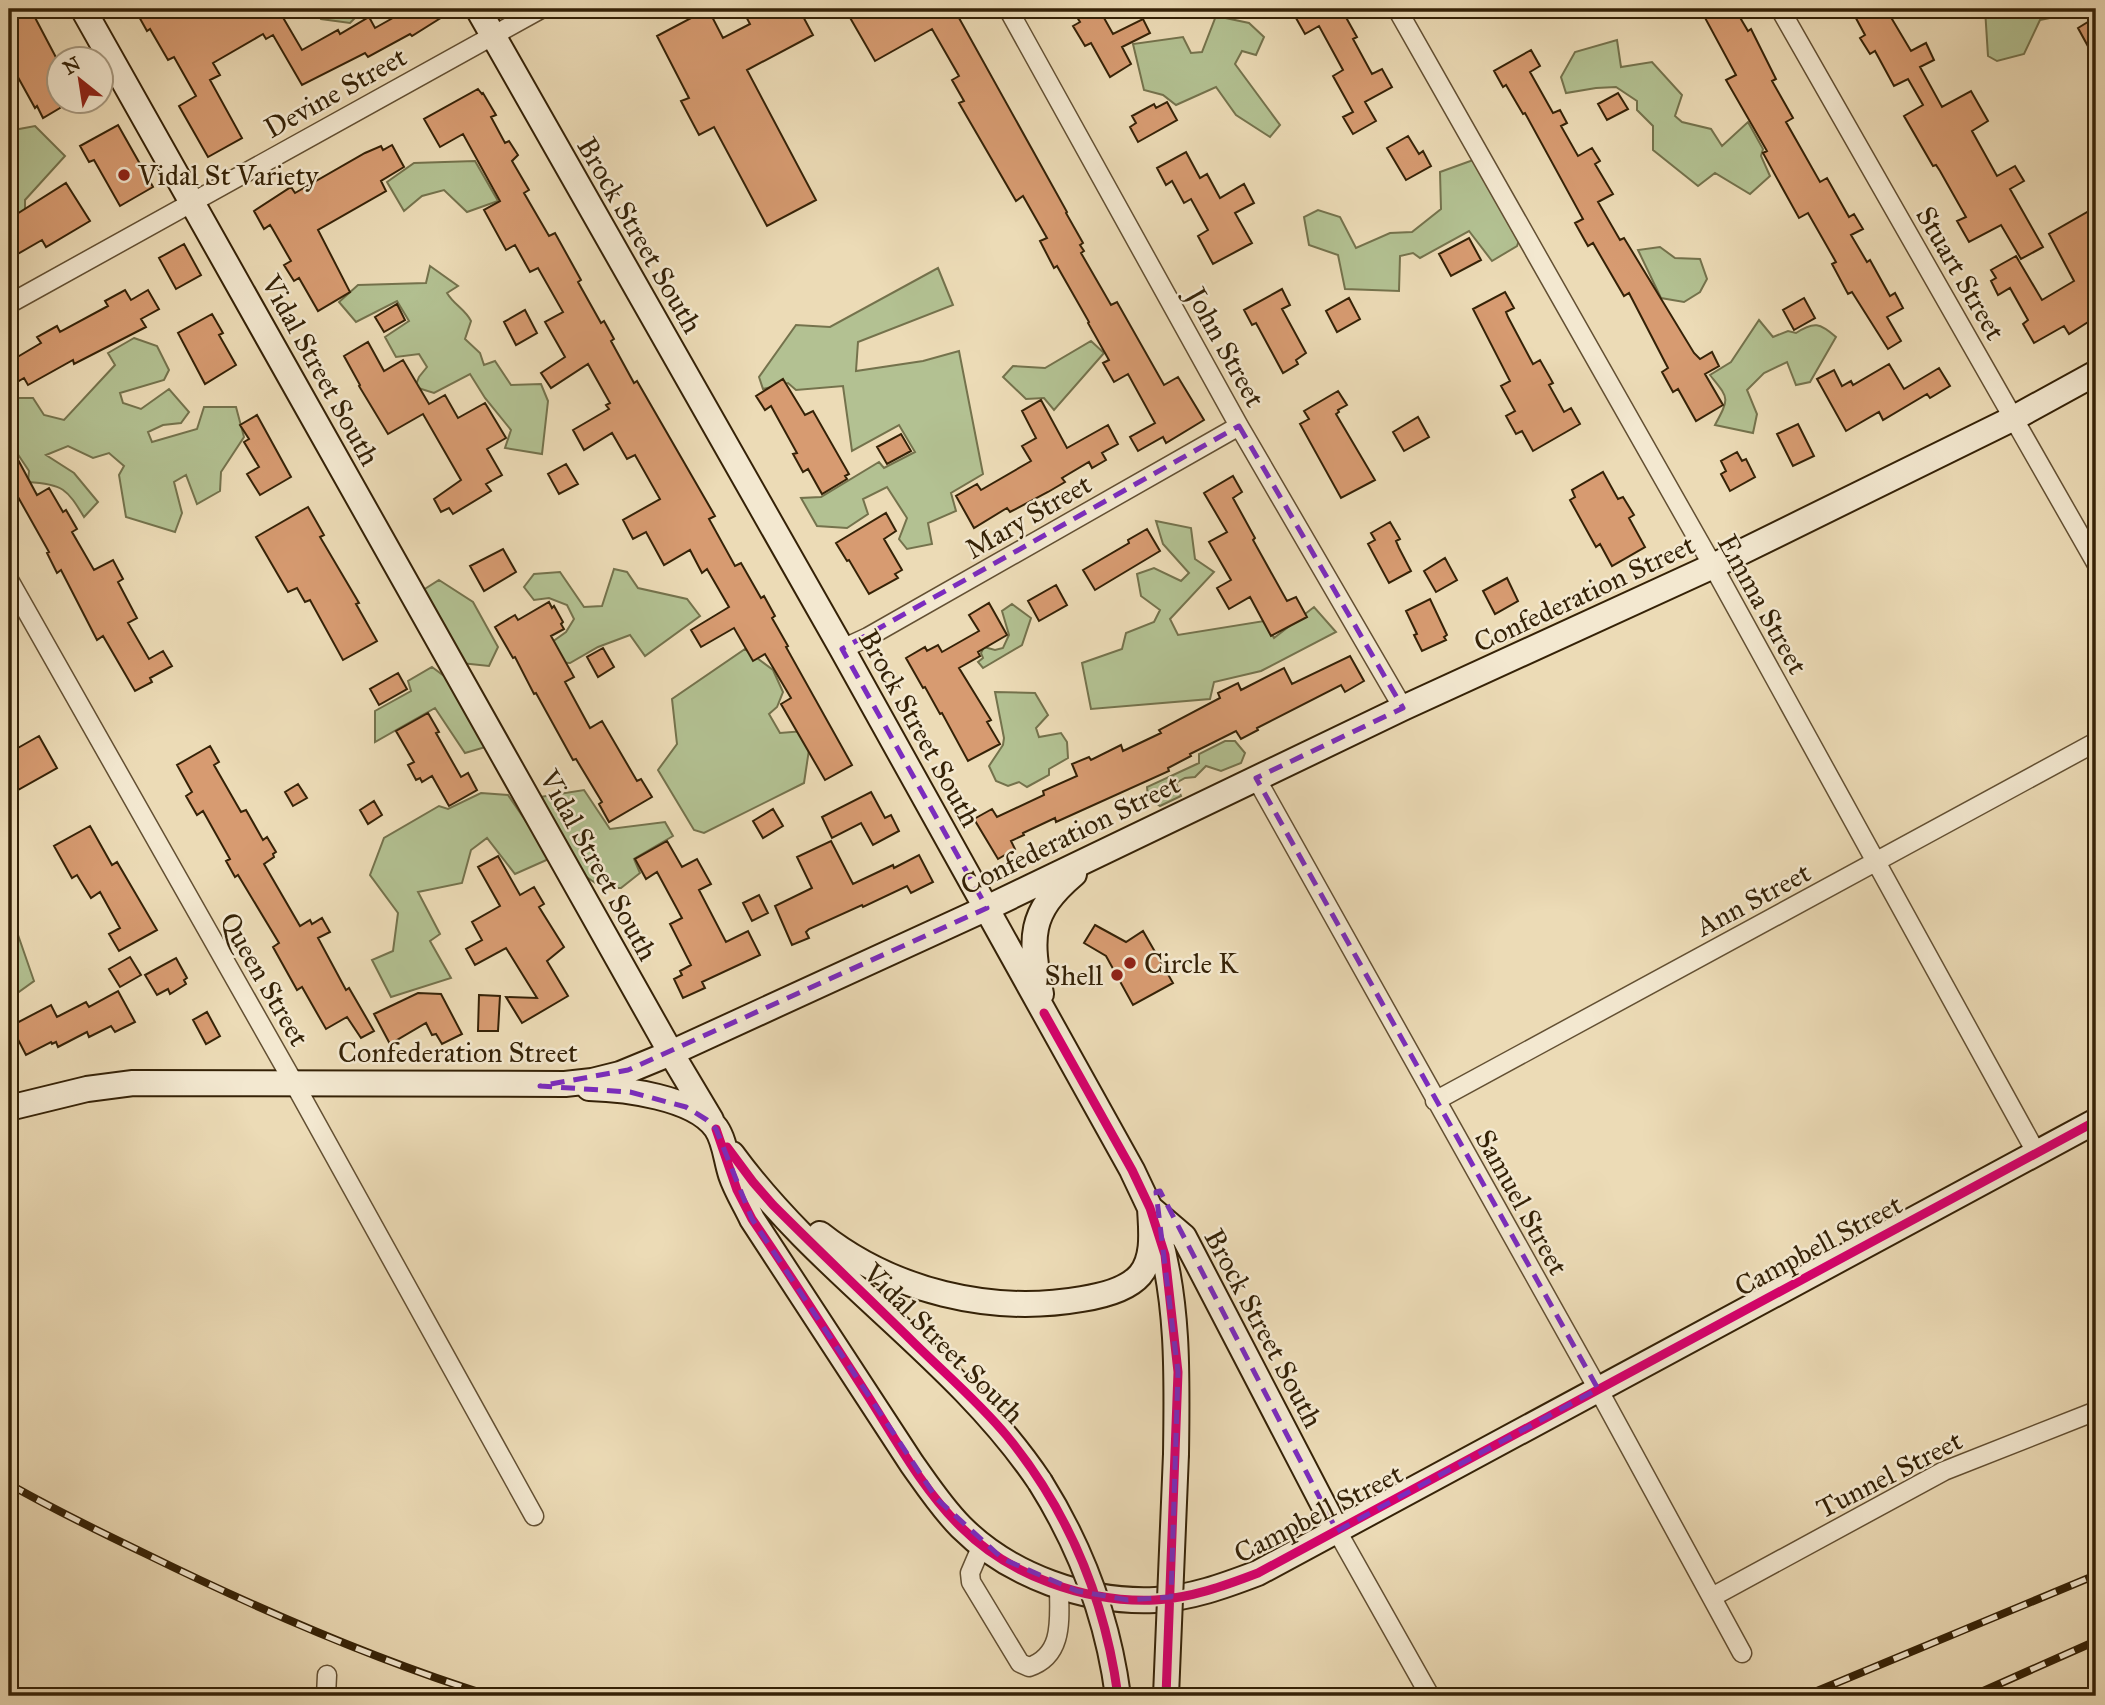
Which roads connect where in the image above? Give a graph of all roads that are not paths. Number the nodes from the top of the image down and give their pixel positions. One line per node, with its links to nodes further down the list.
1 (83, 9): 8 (main road, Vidal Street South)
2 (478, 9): 7 (main road, Brock Street South)
3 (541, 9): 7 (street, Devine Street)
4 (1008, 9): 12 (street, John Street)
5 (1397, 9): 14 (street, Emma Street)
6 (1780, 9): 11 (street, Stuart Street)
7 (493, 36): 8 (street, Devine Street); 16 (main road, Brock Street South)
8 (192, 201): 9 (street, Devine Street); 24 (main road, Vidal Street South)
9 (9, 304)
10 (2096, 373): 11 (main road, Confederation Street)
11 (2014, 418): 13 (street, Stuart Street); 14 (main road, Confederation Street)
12 (1239, 426): 16 (street, Mary Street); 17 (street, John Street)
13 (2096, 563)
14 (1713, 566): 17 (main road, Confederation Street); 21 (street, Emma Street)
15 (9, 580): 25 (street, Queen Street)
16 (842, 649): 22 (main road, Brock Street South)
17 (1403, 708): 19 (main road, Confederation Street)
18 (2096, 742): 21 (street, Ann Street)
19 (1256, 778): 20 (main road, Confederation Street); 27 (street, Samuel Street)
20 (1102, 852): 22 (main road, Confederation Street); 23 (main road)
21 (1876, 862): 27 (street, Ann Street); 31 (street, Emma Street)
22 (987, 908): 23 (main road, Brock Street South); 24 (main road, Confederation Street)
23 (1044, 1013): 33 (main road, Brock Street South)
24 (671, 1053): 26 (main road, Confederation Street); 30 (main road, Vidal Street South)
25 (294, 1083): 26 (main road, Confederation Street); 28 (main road, Confederation Street); 37 (street, Queen Street)
26 (540, 1086): 30 (main road)
27 (1435, 1101): 34 (street, Samuel Street)
28 (9, 1108)
29 (2096, 1121): 31 (main road, Campbell Street)
30 (716, 1129): 32 (main road, Vidal Street South); 39 (main road, Campbell Street)
31 (2037, 1154): 34 (main road, Campbell Street)
32 (753, 1182): 33 (main road); 46 (main road, Vidal Street South, bridge)
33 (1150, 1208): 36 (main road, Brock Street South); 47 (main road, bridge)
34 (1598, 1389): 38 (main road, Campbell Street); 42 (street, Samuel Street)
35 (2096, 1410): 42 (street, Tunnel Street)
36 (1312, 1482): 38 (main road, Brock Street South); 40 (main road)
37 (534, 1516)
38 (1337, 1531): 40 (main road, Campbell Street); 48 (street, Brock Street South)
39 (982, 1545): 41 (main road, Campbell Street); 41 (street)
40 (1279, 1562): 41 (main road, Campbell Street)
41 (1059, 1586)
42 (1712, 1597): 43 (street, Samuel Street)
43 (1742, 1653)
44 (327, 1675): 45 (street)
45 (326, 1696)
46 (1118, 1696)
47 (1166, 1696)
48 (1430, 1696)

